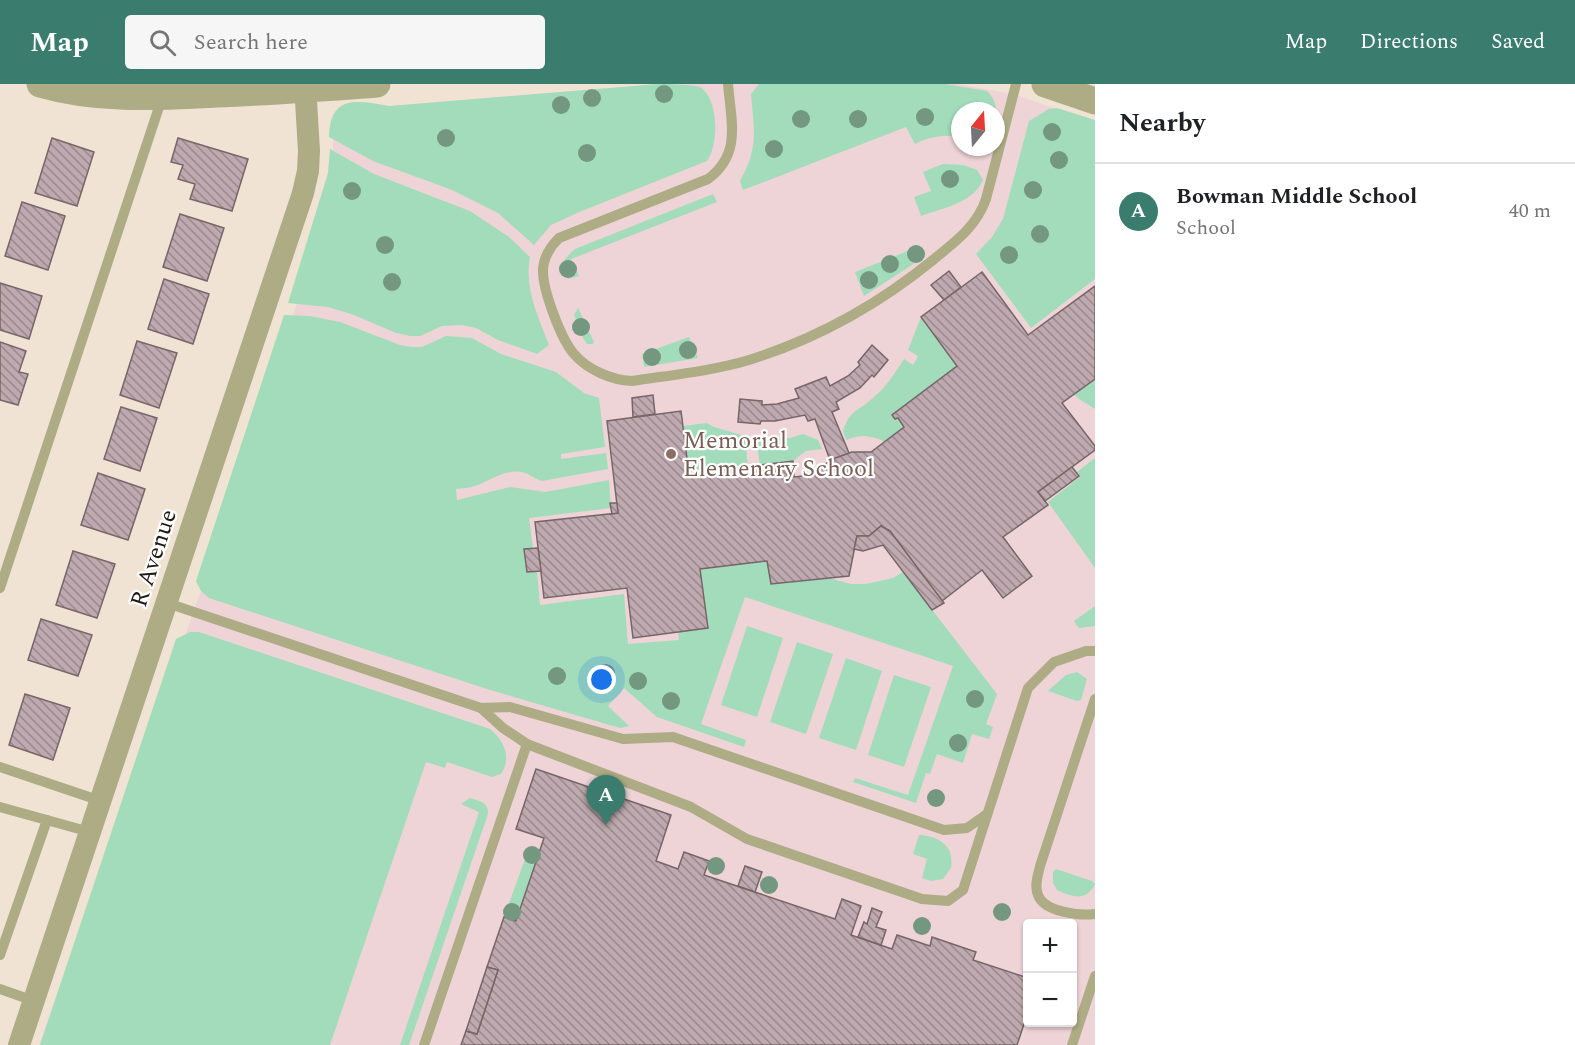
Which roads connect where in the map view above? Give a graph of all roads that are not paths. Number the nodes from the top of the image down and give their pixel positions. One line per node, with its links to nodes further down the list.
1 (40, 84): 7 (street)
2 (377, 84): 6 (street)
3 (728, 84): 4 (lane)
4 (1016, 84)
5 (1045, 84): 8 (street)
6 (304, 87): 7 (street); 10 (street, R Avenue)
7 (163, 97): 9 (lane)
8 (1095, 101)
9 (0, 588)
10 (167, 603): 13 (lane); 16 (street, R Avenue)
11 (1095, 651): 18 (lane)
12 (1095, 699): 21 (lane)
13 (481, 708): 14 (lane); 18 (lane)
14 (527, 744): 18 (lane); 27 (lane)
15 (0, 767): 16 (lane)
16 (101, 801): 20 (street, R Avenue)
17 (0, 807): 19 (lane)
18 (987, 814)
19 (47, 820): 20 (lane); 22 (lane)
20 (90, 832): 25 (street, R Avenue)
21 (1095, 914)
22 (0, 955)
23 (1095, 976): 28 (lane)
24 (0, 989): 25 (lane)
25 (34, 1001): 26 (street, R Avenue)
26 (19, 1045)
27 (424, 1045)
28 (1071, 1045)

